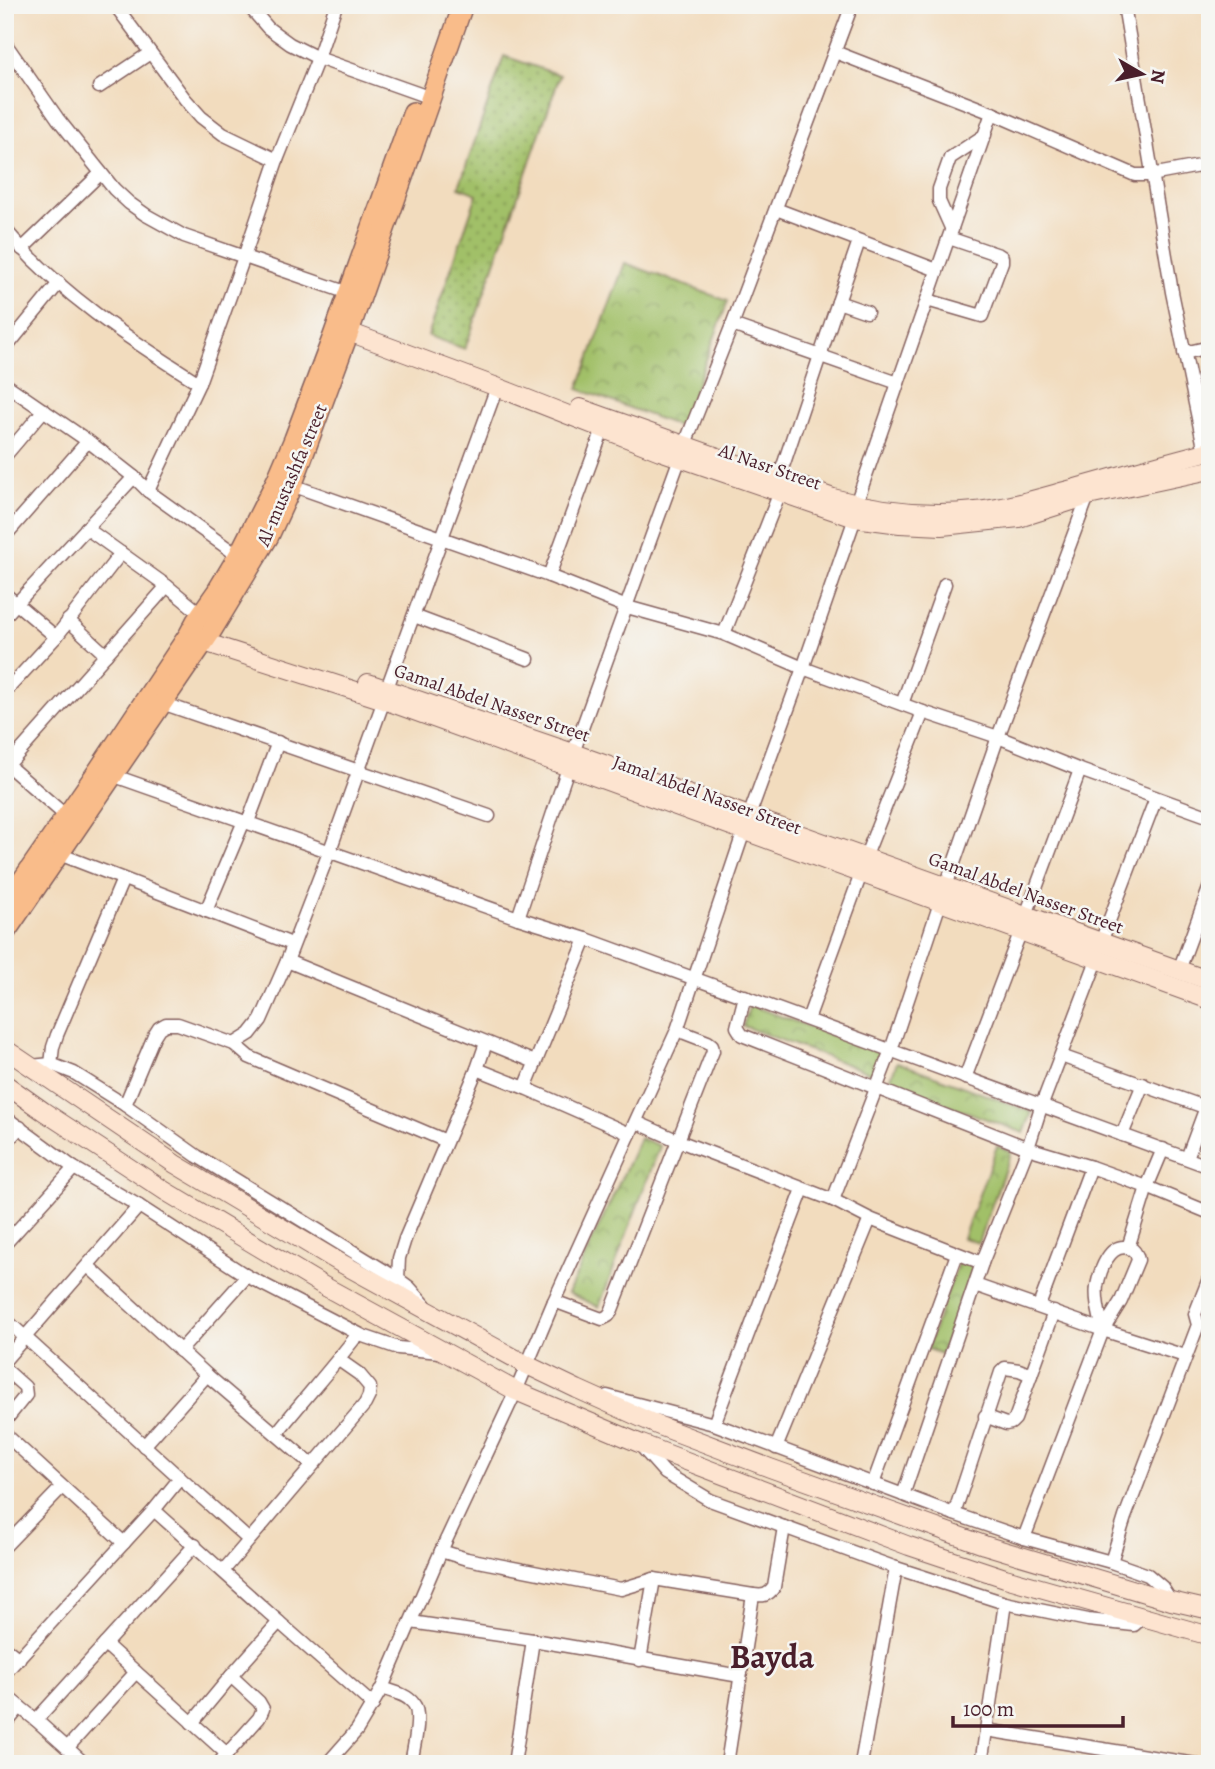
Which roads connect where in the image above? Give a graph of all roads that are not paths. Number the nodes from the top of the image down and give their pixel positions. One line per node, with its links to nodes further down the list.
1 (248, 5): 11 (street)
2 (336, 5): 11 (street)
3 (452, 5): 13 (main road, Al-mustashfa street)
4 (463, 5): 13 (main road, Al-mustashfa street)
5 (852, 5): 9 (street)
6 (1124, 5): 19 (street)
7 (119, 7): 10 (street)
8 (5, 43): 18 (street)
9 (835, 52): 14 (street); 20 (street)
10 (150, 53): 12 (street); 16 (street)
11 (318, 58): 13 (street); 16 (street)
12 (99, 87)
13 (425, 96): 28 (main road, Al-mustashfa street)
14 (992, 113): 15 (street); 19 (street)
15 (985, 135): 22 (street); 22 (street)
16 (277, 160): 25 (street)
17 (1210, 164): 19 (street)
18 (101, 173): 24 (street); 25 (street)
19 (1152, 175): 36 (street)
20 (776, 209): 23 (street); 32 (street)
21 (5, 229): 24 (street)
22 (950, 234): 26 (street); 29 (street)
23 (859, 241): 26 (street); 30 (street)
24 (22, 249): 27 (street)
25 (244, 257): 28 (street); 38 (street)
26 (937, 270): 29 (street)
27 (60, 283): 35 (street); 38 (street)
28 (355, 295): 33 (main road, Al-mustashfa street)
29 (927, 300): 39 (street)
30 (838, 302): 31 (street); 37 (street)
31 (867, 312)
32 (732, 325): 37 (street); 46 (street)
33 (343, 327): 41 (street, Al Nasr Street); 42 (street, Al Nasr Street); 50 (main road, Al-mustashfa street)
34 (1210, 347): 36 (street)
35 (5, 349)
36 (1184, 353): 48 (street)
37 (820, 356): 39 (street); 51 (street)
38 (199, 383): 52 (street)
39 (898, 383): 54 (street)
40 (5, 384): 43 (street)
41 (497, 387): 42 (street, Al Nasr Street); 57 (street)
42 (561, 407): 44 (street, Al Nasr Street); 46 (street, Al Nasr Street)
43 (44, 411): 45 (street); 47 (street)
44 (603, 429): 46 (street, Al Nasr Street); 60 (street)
45 (88, 441): 49 (street); 56 (street)
46 (683, 451): 51 (street, Al Nasr Street); 65 (street)
47 (5, 456)
48 (1209, 464): 53 (street, Al Nasr Street); 54 (street, Al Nasr Street)
49 (134, 477): 52 (street); 55 (street)
50 (284, 483): 57 (street); 59 (main road, Al-mustashfa street)
51 (780, 485): 54 (street, Al Nasr Street); 70 (street)
52 (148, 491): 59 (street)
53 (1088, 496): 54 (street, Al Nasr Street); 80 (street)
54 (856, 511): 74 (street)
55 (86, 528): 58 (street); 64 (street)
56 (5, 536)
57 (442, 538): 60 (street); 67 (street)
58 (121, 553): 62 (street); 68 (street)
59 (245, 561): 69 (main road, Al-mustashfa street)
60 (549, 576): 65 (street)
61 (946, 584): 78 (street)
62 (167, 586): 69 (street); 72 (street)
63 (5, 594): 64 (street)
64 (16, 603): 66 (street); 71 (street)
65 (627, 607): 70 (street); 82 (street)
66 (5, 615)
67 (414, 616): 73 (street); 76 (street)
68 (68, 621): 71 (street); 72 (street)
69 (200, 629): 76 (street, Jamal Abdel Nasser Street); 77 (main road, Al-mustashfa street); 86 (main road, Al-mustashfa street)
70 (724, 634): 74 (street)
71 (56, 637): 75 (street)
72 (106, 654): 83 (street)
73 (528, 659)
74 (803, 668): 78 (street); 92 (street)
75 (5, 692)
76 (386, 694): 82 (street, Jamal Abdel Nasser Street); 84 (street)
77 (162, 702): 81 (street); 86 (main road, Al-mustashfa street)
78 (902, 704): 79 (street)
79 (923, 712): 80 (street); 95 (street)
80 (998, 737): 85 (street); 98 (street)
81 (278, 742): 84 (street); 91 (street)
82 (571, 760): 92 (street, Jamal Abdel Nasser Street); 101 (street)
83 (6, 764): 88 (street)
84 (358, 770): 89 (street); 93 (street)
85 (1080, 770): 87 (street); 102 (street)
86 (107, 773): 88 (main road, Al-mustashfa street); 91 (street); 94 (main road, Al-mustashfa street)
87 (1156, 798): 90 (street); 106 (street)
88 (66, 816): 94 (main road, Al-mustashfa street)
89 (489, 816)
90 (1210, 817)
91 (246, 821): 93 (street); 100 (street)
92 (746, 823): 95 (street, Jamal Abdel Nasser Street); 109 (street)
93 (330, 850): 101 (street); 105 (street)
94 (52, 851): 96 (street); 99 (main road, Al-mustashfa street); 103 (main road, Al-mustashfa street)
95 (863, 866): 98 (street, Jamal Abdel Nasser Street); 113 (street)
96 (123, 878): 100 (street); 121 (street)
97 (1210, 886): 108 (street)
98 (943, 894): 102 (street, Jamal Abdel Nasser Street); 118 (street)
99 (5, 905)
100 (206, 911): 105 (street)
101 (518, 918): 104 (street)
102 (1023, 924): 106 (street, Jamal Abdel Nasser Street); 124 (street)
103 (5, 933)
104 (586, 939): 109 (street); 120 (street)
105 (292, 944): 107 (street)
106 (1099, 951): 108 (street, Gamal Abdel Nasser Street); 112 (street, Jamal Abdel Nasser Street); 119 (street)
107 (286, 961): 115 (street); 116 (street)
108 (1179, 970): 110 (street, Gamal Abdel Nasser Street)
109 (694, 979): 111 (street); 114 (street)
110 (1210, 981)
111 (745, 996): 113 (street); 128 (street)
112 (1210, 1000)
113 (807, 1019): 118 (street)
114 (677, 1030): 134 (street); 137 (street)
115 (486, 1043): 120 (street); 123 (street)
116 (234, 1044): 129 (street); 136 (street)
117 (5, 1049): 122 (street)
118 (891, 1050): 124 (street); 128 (street)
119 (1060, 1056): 126 (street); 130 (street)
120 (535, 1062): 127 (street)
121 (51, 1064): 122 (street); 129 (street)
122 (30, 1066): 163 (street)
123 (477, 1069): 127 (street); 136 (street)
124 (965, 1078): 130 (street)
125 (5, 1084): 170 (street)
126 (1143, 1084): 131 (street); 135 (street)
127 (525, 1088): 134 (street)
128 (877, 1089): 139 (street); 147 (street)
129 (125, 1105): 158 (street)
130 (1041, 1107): 135 (street); 139 (street)
131 (1208, 1108): 141 (street)
132 (5, 1117): 133 (street)
133 (20, 1127): 138 (street); 144 (street)
134 (633, 1128): 137 (street); 160 (street)
135 (1122, 1135): 140 (street)
136 (446, 1141): 158 (street)
137 (679, 1141): 146 (street); 160 (street)
138 (5, 1144)
139 (1028, 1148): 142 (street); 154 (street)
140 (1163, 1149): 141 (street); 145 (street)
141 (1187, 1158): 143 (street)
142 (1091, 1167): 145 (street); 161 (street)
143 (1210, 1167)
144 (74, 1168): 148 (street); 151 (street)
145 (1147, 1187): 149 (street); 152 (street)
146 (803, 1189): 147 (street); 182 (street)
147 (833, 1200): 150 (street)
148 (139, 1206): 155 (street); 156 (street)
149 (1210, 1213)
150 (870, 1219): 153 (street); 187 (street)
151 (5, 1244)
152 (1128, 1248): 166 (street); 166 (street)
153 (957, 1254): 154 (street); 190 (street)
154 (982, 1263): 159 (street)
155 (88, 1266): 168 (street); 169 (street)
156 (247, 1276): 167 (street); 169 (street)
157 (1210, 1276): 165 (street)
158 (398, 1279): 163 (street)
159 (975, 1285): 161 (street); 192 (street)
160 (554, 1301): 174 (street)
161 (1039, 1306): 162 (street)
162 (1054, 1312): 166 (street); 177 (street)
163 (432, 1313): 174 (street)
164 (5, 1319): 168 (street)
165 (1204, 1325): 171 (street)
166 (1103, 1330): 171 (street); 196 (street)
167 (358, 1334): 170 (street); 173 (street)
168 (26, 1338): 172 (street); 186 (street)
169 (180, 1351): 176 (street)
170 (448, 1353): 179 (street)
171 (1185, 1356): 202 (street)
172 (5, 1360)
173 (339, 1360): 184 (street); 188 (street)
174 (527, 1365): 178 (street); 179 (street)
175 (5, 1368): 181 (street)
176 (206, 1375): 184 (street); 186 (street)
177 (1031, 1375): 180 (street); 180 (street)
178 (577, 1389): 182 (street); 207 (street)
179 (516, 1391): 185 (street); 201 (street)
180 (985, 1416): 194 (street)
181 (5, 1421)
182 (714, 1424): 187 (street)
183 (5, 1434): 191 (street)
184 (276, 1434): 188 (street)
185 (639, 1443): 195 (street); 210 (street)
186 (144, 1446): 189 (street)
187 (776, 1448): 190 (street)
188 (312, 1465): 197 (street)
189 (180, 1478): 193 (street); 197 (street)
190 (873, 1484): 192 (street)
191 (61, 1487): 198 (street); 200 (street)
192 (903, 1495): 194 (street)
193 (154, 1510): 198 (street); 199 (street)
194 (954, 1514): 196 (street)
195 (784, 1527): 203 (street); 206 (street)
196 (1024, 1538): 202 (street)
197 (249, 1540): 204 (street)
198 (124, 1544): 217 (street)
199 (195, 1545): 204 (street); 215 (street)
200 (5, 1546)
201 (441, 1551): 205 (street); 212 (street)
202 (1111, 1562): 207 (street)
203 (896, 1568): 208 (street); 238 (street)
204 (223, 1571): 211 (street)
205 (654, 1580): 206 (street); 218 (street)
206 (753, 1595): 222 (street)
207 (1171, 1601): 209 (street)
208 (1005, 1603): 210 (street); 230 (street)
209 (1210, 1610)
210 (1142, 1618): 213 (street)
211 (279, 1622): 221 (street); 225 (street)
212 (411, 1622): 214 (street); 223 (street)
213 (1210, 1636)
214 (533, 1640): 218 (street); 236 (street)
215 (105, 1644): 219 (street); 227 (street)
216 (5, 1647): 217 (street)
217 (19, 1659): 220 (street)
218 (640, 1660): 222 (street)
219 (136, 1672): 228 (street); 231 (street)
220 (5, 1673)
221 (231, 1675): 228 (street); 232 (street)
222 (740, 1676): 237 (street)
223 (383, 1688): 225 (street); 235 (street)
224 (5, 1695): 226 (street)
225 (373, 1705): 234 (street)
226 (20, 1707): 227 (street); 229 (street)
227 (36, 1720): 231 (street)
228 (192, 1723): 232 (street)
229 (5, 1725)
230 (986, 1730): 239 (street); 240 (street)
231 (68, 1747): 233 (street)
232 (222, 1759)
233 (85, 1764)
234 (327, 1764)
235 (411, 1764)
236 (514, 1764)
237 (727, 1764)
238 (861, 1764)
239 (981, 1764)
240 (1195, 1764)

